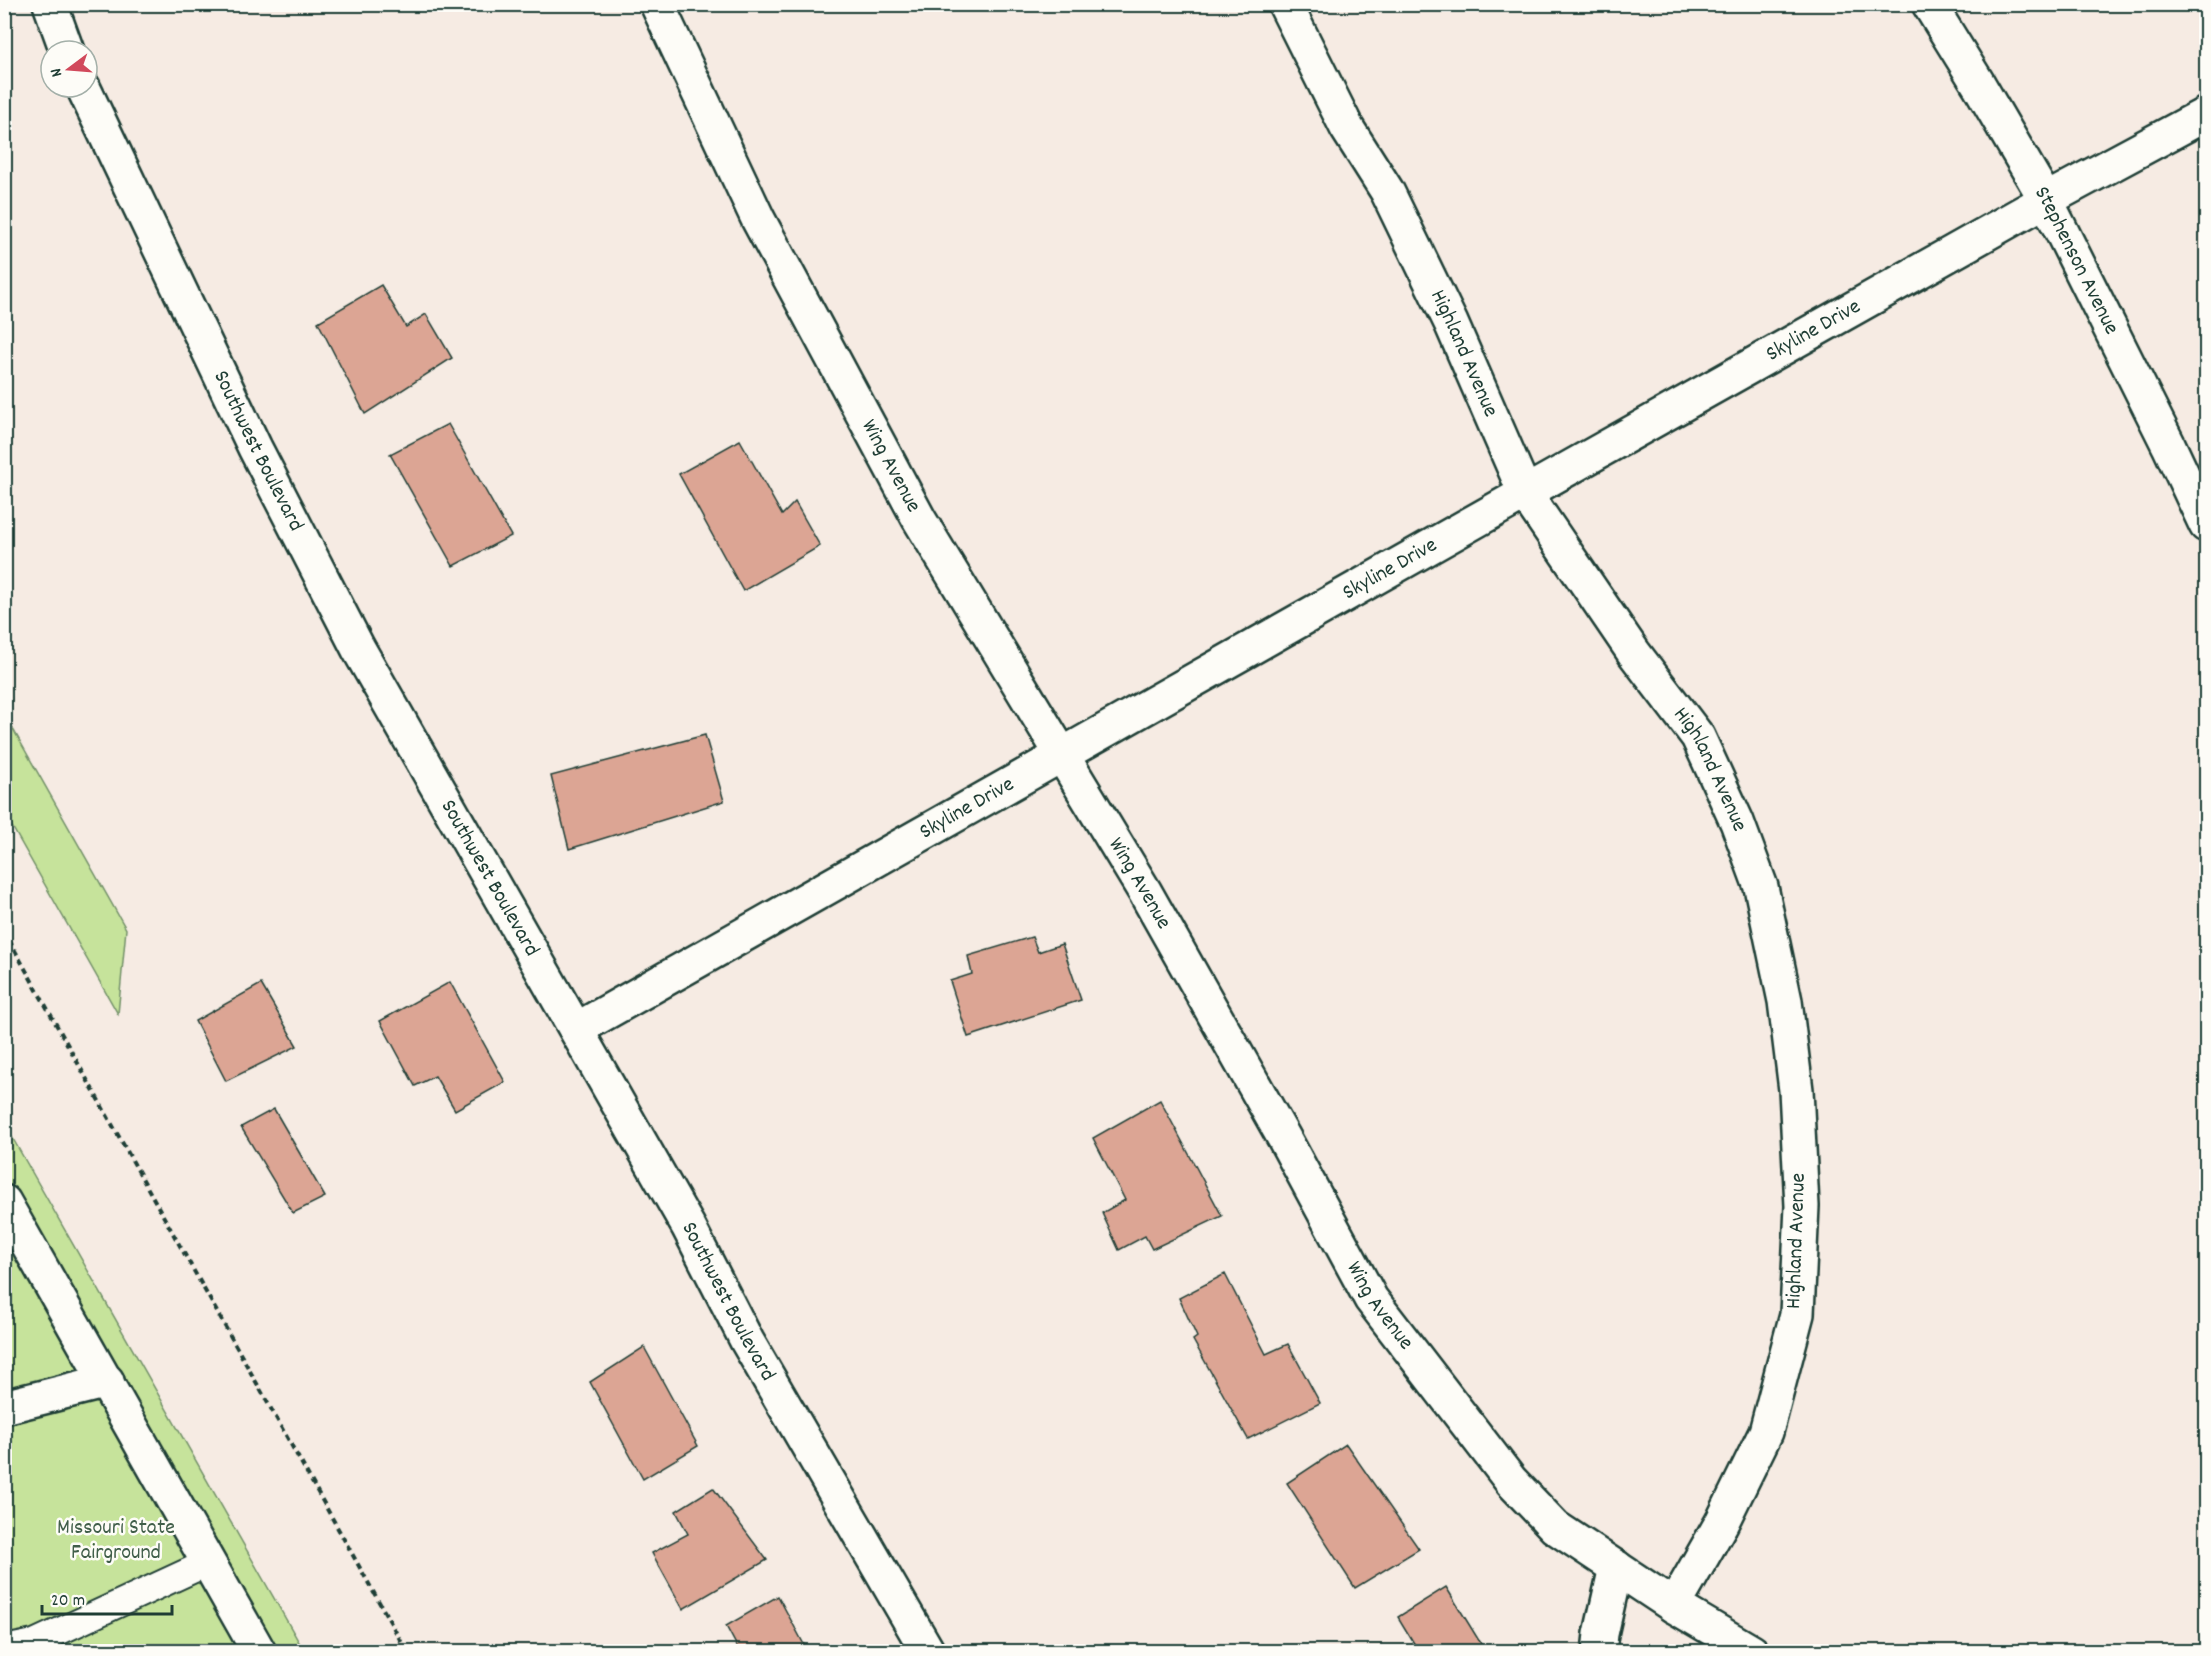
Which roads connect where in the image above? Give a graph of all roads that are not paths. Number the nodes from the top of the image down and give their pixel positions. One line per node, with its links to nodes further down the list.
1 (50, 4): 5 (street)
2 (657, 4): 11 (street, Wing Avenue)
3 (1285, 4): 9 (street, Highland Avenue)
4 (1929, 4): 8 (street, Stephenson Avenue)
5 (63, 39)
6 (89, 99): 12 (street, Southwest Boulevard)
7 (2206, 114): 8 (street, Skyline Drive)
8 (2046, 200): 9 (street, Skyline Drive); 10 (street, Stephenson Avenue)
9 (1525, 493): 11 (street, Skyline Drive); 18 (street, Highland Avenue)
10 (2206, 525)
11 (1061, 754): 12 (street, Skyline Drive); 17 (street, Wing Avenue)
12 (577, 1029): 21 (street, Southwest Boulevard)
13 (4, 1202): 14 (street)
14 (107, 1381): 15 (street); 16 (street)
15 (4, 1407)
16 (209, 1562): 19 (lane); 20 (street)
17 (1616, 1567): 18 (street, Wing Avenue); 22 (street)
18 (1674, 1606): 23 (street, Wing Avenue)
19 (4, 1649)
20 (259, 1652)
21 (928, 1652)
22 (1599, 1652)
23 (1752, 1652)

